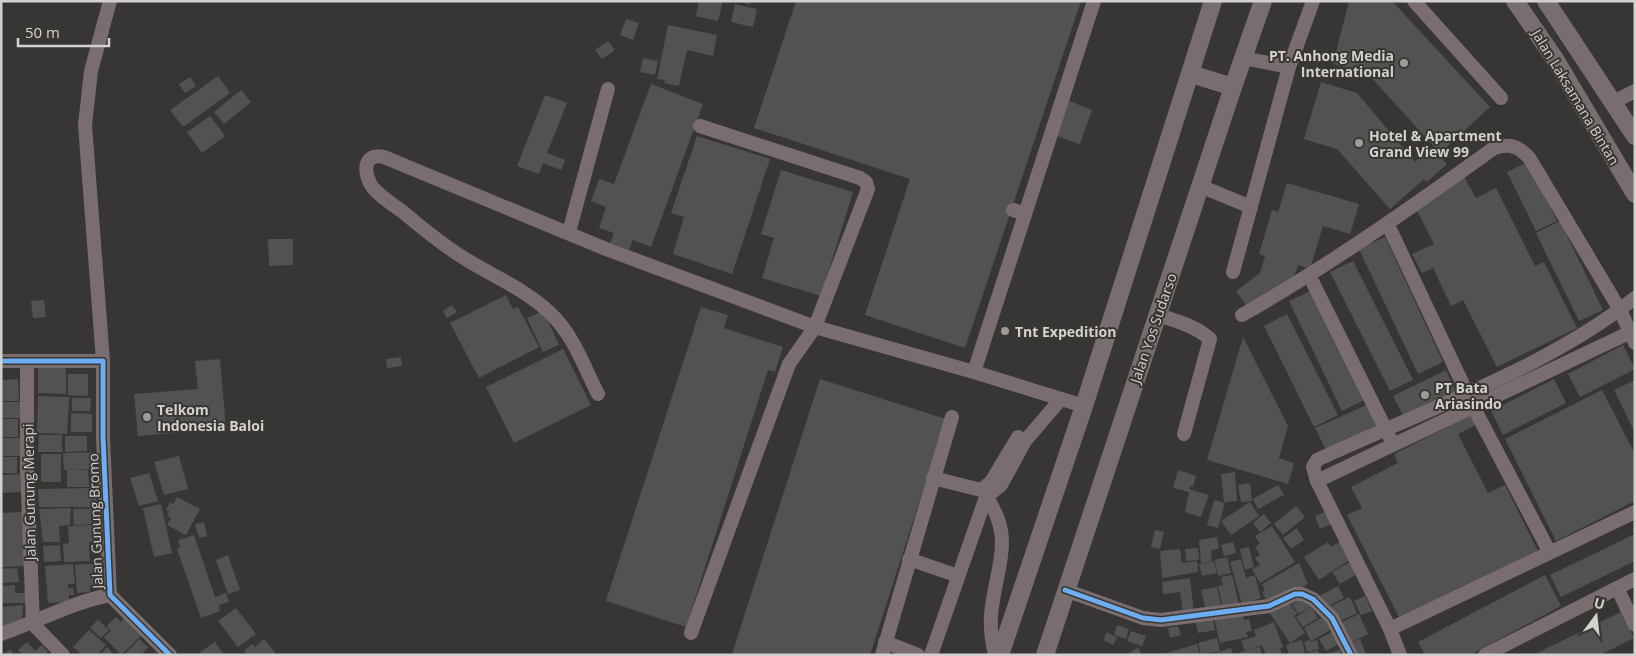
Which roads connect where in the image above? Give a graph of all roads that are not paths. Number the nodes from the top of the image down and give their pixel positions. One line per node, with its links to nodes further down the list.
1 (110, 1): 39 (street, Jalan Gunung Bromo)
2 (1094, 1): 40 (street)
3 (1213, 1): 15 (main road)
4 (1263, 1): 12 (main road, Jalan Yos Sudarso)
5 (1313, 1): 14 (street)
6 (1414, 1): 19 (street)
7 (1509, 1): 10 (main road)
8 (1515, 1): 10 (main road, Jalan Laksamana Bintan)
9 (1546, 1): 11 (main road, Jalan Laksamana Bintan)
10 (1526, 16): 13 (main road, Jalan Laksamana Bintan)
11 (1576, 46): 13 (main road); 20 (main road, Jalan Laksamana Bintan)
12 (1243, 58): 14 (street); 16 (main road, Jalan Yos Sudarso)
13 (1555, 59): 24 (main road, Jalan Laksamana Bintan)
14 (1290, 67): 25 (street)
15 (1191, 74): 16 (main road); 45 (main road)
16 (1233, 87): 23 (main road, Jalan Yos Sudarso)
17 (608, 89): 27 (street)
18 (1635, 91): 20 (street)
19 (1501, 98)
20 (1612, 103): 22 (main road, Jalan Laksamana Bintan)
21 (700, 126): 34 (street)
22 (1635, 136)
23 (1200, 186): 25 (street); 32 (main road, Jalan Yos Sudarso)
24 (1635, 194)
25 (1251, 207): 28 (street)
26 (1388, 225): 29 (street); 31 (street); 42 (street)
27 (569, 232): 34 (street); 43 (street)
28 (1233, 272)
29 (1309, 275): 33 (street); 48 (street)
30 (1635, 298): 31 (street)
31 (1620, 310): 35 (street); 36 (street)
32 (1158, 315): 49 (street); 60 (main road, Jalan Yos Sudarso)
33 (1242, 315)
34 (815, 326): 40 (street); 65 (street)
35 (1633, 335): 41 (street)
36 (1542, 357): 41 (street); 42 (street)
37 (1, 361): 38 (street)
38 (27, 361): 39 (street); 62 (street, Jalan Gunung Merapi)
39 (104, 361): 61 (street, Jalan Gunung Bromo)
40 (974, 372): 44 (street)
41 (1548, 372): 46 (street)
42 (1467, 393): 46 (street); 48 (street)
43 (598, 394)
44 (1056, 397): 45 (street); 51 (street); 53 (street)
45 (1084, 406): 74 (main road)
46 (1474, 408): 50 (street); 55 (street)
47 (952, 417): 51 (street)
48 (1386, 429): 50 (street); 52 (street)
49 (1184, 434)
50 (1394, 446): 52 (street)
51 (932, 478): 56 (street)
52 (1318, 481): 64 (street)
53 (986, 497): 57 (street); 73 (street)
54 (1635, 512): 55 (street)
55 (1549, 551): 64 (street)
56 (909, 559): 57 (street); 67 (street)
57 (958, 576): 72 (street)
58 (1635, 579): 59 (street)
59 (1617, 588): 63 (street); 68 (street)
60 (1065, 590): 75 (main road, Jalan Yos Sudarso); 76 (street)
61 (110, 595): 62 (street); 70 (street, Jalan Gunung Bromo)
62 (33, 624): 66 (street); 69 (street)
63 (1635, 625)
64 (1390, 628): 77 (street)
65 (690, 633)
66 (1, 634)
67 (884, 648): 71 (street)
68 (1509, 650): 78 (street)
69 (63, 655)
70 (170, 655)
71 (918, 655)
72 (931, 655)
73 (995, 655)
74 (1000, 655)
75 (1045, 655)
76 (1351, 655)
77 (1400, 655)
78 (1485, 655)

